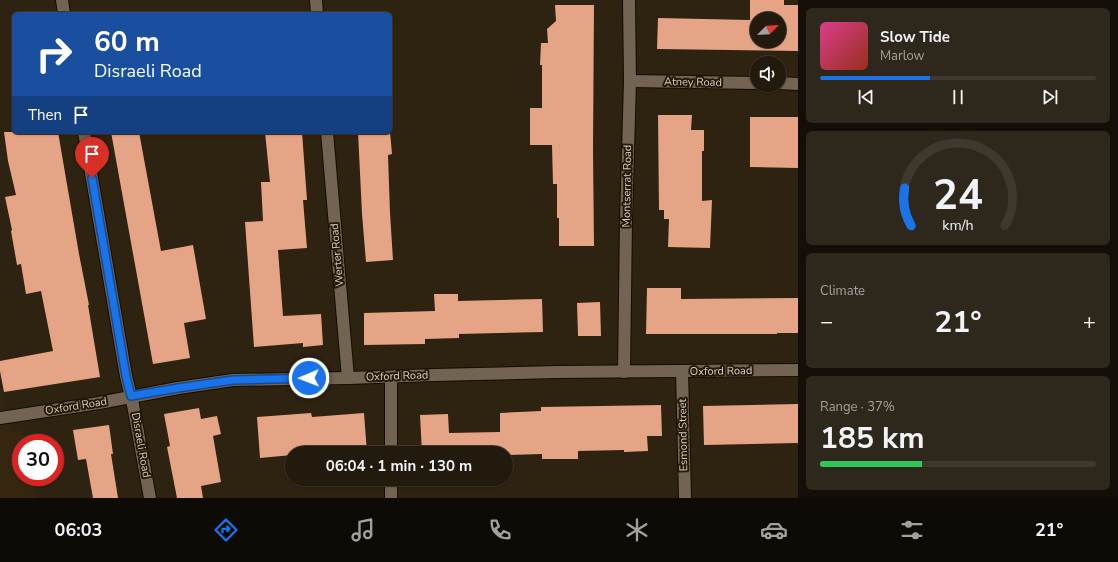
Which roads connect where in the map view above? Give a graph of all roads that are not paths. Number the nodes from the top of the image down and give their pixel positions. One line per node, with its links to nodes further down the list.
1 (62, 0): 4 (street)
2 (316, 0): 5 (street)
3 (629, 0): 6 (street, Montserrat Road)
4 (64, 12)
5 (318, 12)
6 (630, 81): 7 (street, Atney Road); 14 (street, Montserrat Road)
7 (750, 83)
8 (786, 84): 9 (street)
9 (798, 84)
10 (84, 134): 17 (street, Disraeli Road)
11 (327, 134): 16 (street, Werter Road)
12 (798, 370): 13 (street, Oxford Road)
13 (682, 371): 14 (street, Oxford Road); 23 (street, Esmond Street)
14 (624, 372): 15 (street, Oxford Road)
15 (391, 377): 16 (street, Oxford Road); 19 (street)
16 (348, 378): 17 (street, Oxford Road)
17 (131, 396): 18 (street, Oxford Road); 21 (street, Disraeli Road)
18 (3, 418)
19 (391, 446)
20 (391, 486): 22 (street)
21 (150, 498)
22 (391, 498)
23 (685, 498)

